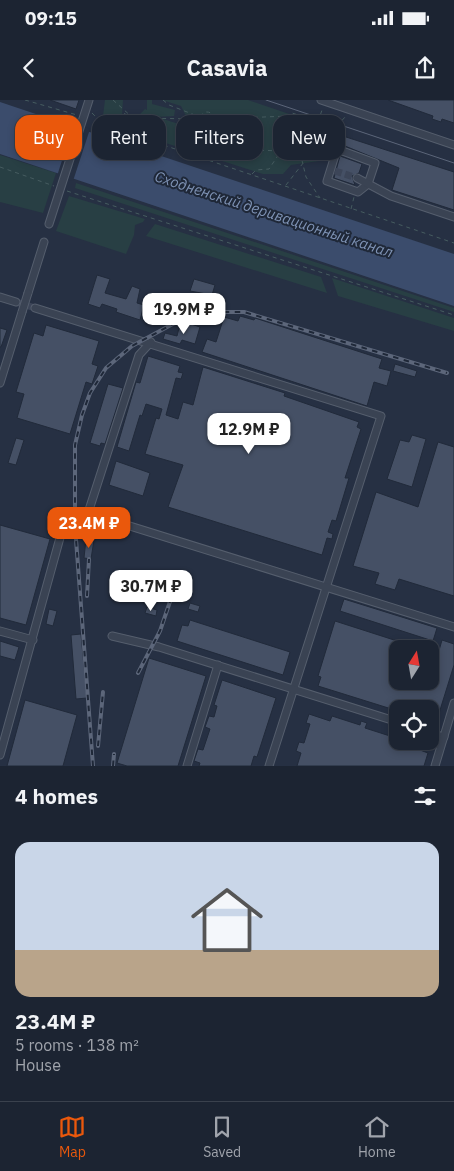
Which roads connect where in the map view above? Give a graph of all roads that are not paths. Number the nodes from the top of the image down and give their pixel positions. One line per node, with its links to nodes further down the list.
1 (89, 100): 8 (street)
2 (322, 103): 3 (street)
3 (339, 103): 4 (street)
4 (454, 145)
5 (357, 178): 6 (street)
6 (368, 184): 6 (street); 7 (street)
7 (454, 217)
8 (49, 224)
9 (44, 242): 14 (street, bridge)
10 (0, 297): 11 (street)
11 (16, 302)
12 (35, 308): 13 (street)
13 (150, 342): 15 (street); 16 (street)
14 (0, 383)
15 (88, 512): 16 (street); 20 (street)
16 (327, 586): 17 (street); 22 (street)
17 (454, 627)
18 (0, 631): 20 (street)
19 (112, 636): 21 (street)
20 (33, 640): 27 (street)
21 (218, 665): 22 (street); 28 (street)
22 (294, 689): 24 (street); 29 (street)
23 (454, 703): 26 (street)
24 (389, 719)
25 (439, 736): 26 (street)
26 (444, 737): 30 (street)
27 (0, 755)
28 (187, 766)
29 (269, 766)
30 (435, 766)

